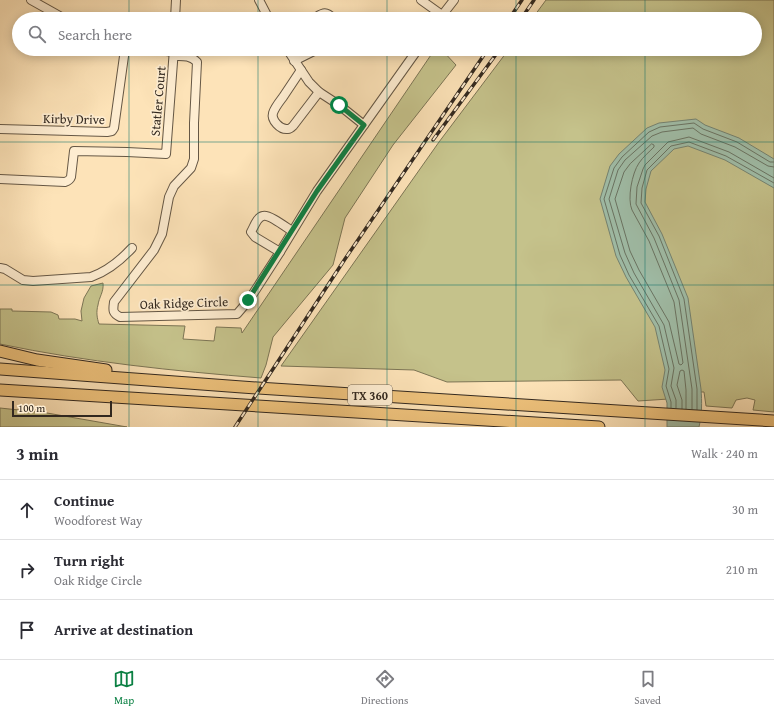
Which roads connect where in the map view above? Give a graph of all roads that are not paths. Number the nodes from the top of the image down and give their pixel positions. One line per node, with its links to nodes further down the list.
1 (31, 0): 6 (street)
2 (176, 0): 7 (street)
3 (258, 0): 8 (street)
4 (422, 0): 9 (street)
5 (454, 0): 10 (street)
6 (52, 12)
7 (175, 12)
8 (265, 12)
9 (435, 12)
10 (445, 12)
11 (124, 56): 21 (street, Kirby Drive)
12 (174, 56): 22 (street, Statler Court)
13 (189, 56): 25 (street, Oak Ridge Circle)
14 (291, 56): 17 (street)
15 (304, 56): 17 (street)
16 (413, 56): 20 (street, Oak Ridge Circle)
17 (294, 61): 18 (street)
18 (300, 70): 19 (street); 19 (street)
19 (319, 92): 20 (street)
20 (364, 125): 23 (street, Oak Ridge Circle)
21 (0, 129)
22 (0, 179)
23 (292, 231): 25 (street, Oak Ridge Circle); 25 (street)
24 (132, 248): 26 (street)
25 (280, 252)
26 (0, 268)
27 (0, 352): 29 (highway)
28 (0, 369): 29 (highway, TX 360)
29 (131, 378): 31 (highway, TX 360)
30 (0, 390): 32 (highway, TX 360)
31 (774, 421)
32 (599, 427)

